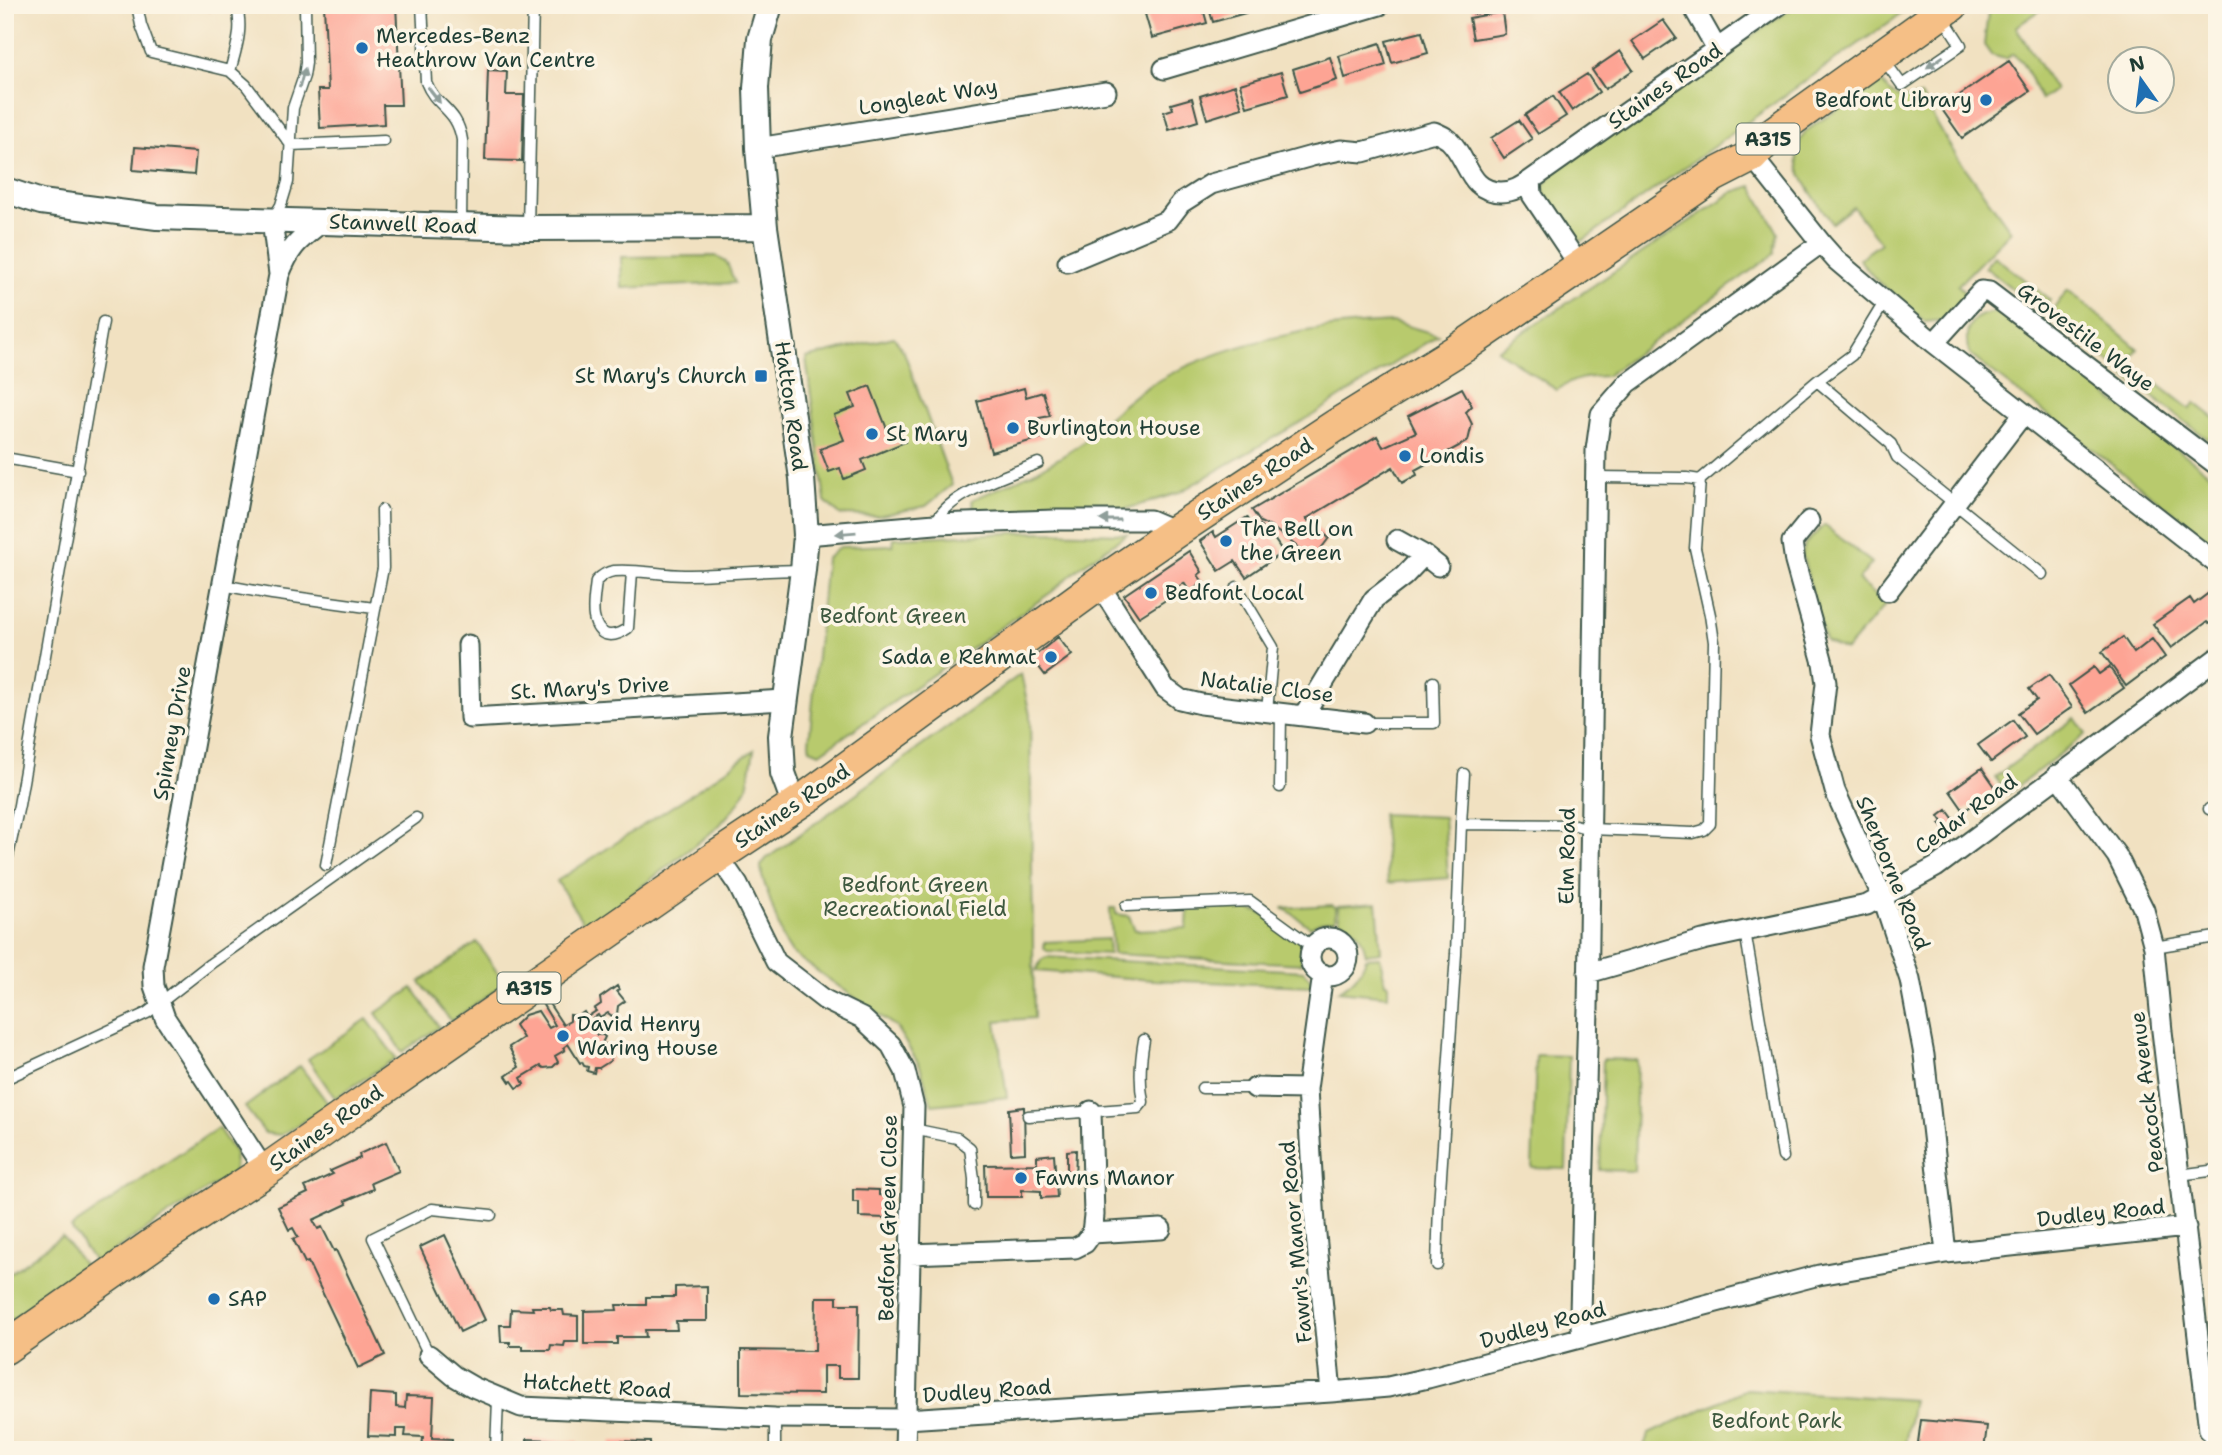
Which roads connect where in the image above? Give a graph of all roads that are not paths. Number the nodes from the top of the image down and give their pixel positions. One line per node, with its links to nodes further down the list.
1 (137, 5): 14 (lane)
2 (236, 5): 14 (lane)
3 (305, 5): 17 (lane, one-way to 3)
4 (422, 5): 26 (lane, one-way to 26)
5 (533, 5): 28 (lane)
6 (770, 5): 18 (street, Hatton Road)
7 (1380, 5): 11 (street)
8 (1692, 5): 12 (street)
9 (1779, 5): 12 (street, Staines Road)
10 (1946, 9): 19 (main road, Staines Road / A315)
11 (1317, 14): 13 (street)
12 (1717, 49): 20 (street, Staines Road)
13 (1164, 69)
14 (229, 71): 17 (lane)
15 (1106, 92): 18 (street, Longleat Way)
16 (384, 141): 17 (lane)
17 (291, 145): 24 (lane)
18 (758, 148): 27 (street, Hatton Road)
19 (1752, 156): 29 (street); 31 (main road, Staines Road / A315)
20 (1531, 180): 30 (street, Staines Road); 31 (street)
21 (5, 190): 22 (street, Stanwell Road)
22 (41, 202): 23 (street, Stanwell Road); 24 (street, Stanwell Road)
23 (5, 206)
24 (272, 221): 25 (street, Stanwell Road); 32 (street, Spinney Drive)
25 (323, 222): 26 (street, Stanwell Road); 32 (street, Spinney Drive)
26 (461, 225): 28 (street, Stanwell Road)
27 (765, 227): 28 (street, Stanwell Road); 49 (street, Hatton Road)
28 (528, 228)
29 (1821, 243): 33 (street); 42 (street, Elm Road)
30 (1069, 262)
31 (1581, 268): 48 (main road, Staines Road / A315)
32 (279, 275): 56 (street, Spinney Drive)
33 (1885, 301): 35 (street); 36 (lane)
34 (103, 322): 41 (lane)
35 (1934, 343): 37 (street); 40 (street, Grovestile Waye)
36 (1817, 381): 43 (lane); 44 (lane)
37 (2023, 414): 44 (street); 51 (street)
38 (5, 458): 41 (lane)
39 (1038, 463): 47 (lane)
40 (2217, 465)
41 (78, 471): 76 (lane)
42 (1596, 477): 43 (lane); 73 (street, Elm Road)
43 (1700, 480): 73 (lane)
44 (1954, 502): 54 (lane); 58 (street)
45 (382, 510): 59 (lane)
46 (1810, 520): 77 (street, Sherborne Road)
47 (935, 524): 48 (street, one-way to 47); 49 (street, one-way to 49)
48 (1177, 531): 55 (main road, Staines Road / A315)
49 (806, 535): 52 (street, Hatton Road)
50 (1397, 540): 65 (street)
51 (2217, 564)
52 (803, 570): 53 (lane); 63 (street, Hatton Road)
53 (632, 572): 53 (lane)
54 (2042, 574)
55 (1099, 584): 64 (street, Natalie Close); 70 (main road, Staines Road / A315)
56 (222, 585): 59 (lane); 85 (street, Spinney Drive)
57 (1237, 587): 64 (lane)
58 (1888, 590)
59 (374, 608): 75 (lane)
60 (468, 645): 63 (street, St. Mary's Drive)
61 (2217, 657): 68 (street, Cedar Road)
62 (1433, 682): 66 (lane)
63 (784, 700): 70 (street, Hatton Road)
64 (1274, 712): 65 (street, Natalie Close); 69 (lane)
65 (1304, 715): 66 (street, Natalie Close)
66 (1364, 723)
67 (1464, 774): 72 (lane)
68 (2057, 775): 77 (street, Cedar Road); 82 (street, Peacock Avenue)
69 (1280, 788)
70 (794, 806): 74 (main road, Staines Road / A315)
71 (416, 818): 85 (lane)
72 (1461, 824): 73 (lane); 105 (lane)
73 (1590, 829): 83 (street, Elm Road)
74 (718, 856): 93 (street, Bedfont Green Close); 96 (main road, Staines Road / A315)
75 (326, 865)
76 (5, 870)
77 (1883, 898): 79 (street, Cedar Road); 103 (street, Sherborne Road)
78 (1126, 906): 81 (lane)
79 (1745, 931): 83 (street, Cedar Road); 94 (lane)
80 (2216, 937): 82 (lane)
81 (1313, 947): 84 (street, Fawn's Manor Road); 84 (street)
82 (2154, 947): 97 (street, Peacock Avenue)
83 (1588, 972): 106 (street, Elm Road)
84 (1322, 974): 90 (street, Fawn's Manor Road)
85 (158, 1002): 87 (lane); 96 (street, Spinney Drive)
86 (1144, 1040): 91 (lane)
87 (5, 1079)
88 (1202, 1087): 89 (lane)
89 (1255, 1088): 90 (street)
90 (1307, 1089): 109 (street, Fawn's Manor Road)
91 (1091, 1111): 92 (lane); 102 (street)
92 (1028, 1116)
93 (913, 1129): 98 (lane); 104 (street, Bedfont Green Close)
94 (1783, 1157)
95 (2217, 1170): 97 (lane)
96 (265, 1171): 107 (main road, Staines Road / A315)
97 (2179, 1175): 100 (street, Peacock Avenue)
98 (974, 1206)
99 (491, 1215): 108 (lane, Hatchett Road)
100 (2186, 1227): 103 (street, Dudley Road); 113 (street, Peacock Avenue)
101 (1161, 1229): 102 (street)
102 (1092, 1233): 104 (street)
103 (1947, 1253): 106 (street, Dudley Road)
104 (910, 1254): 112 (street, Bedfont Green Close)
105 (1437, 1265)
106 (1583, 1338): 109 (street, Dudley Road)
107 (5, 1348)
108 (429, 1355): 110 (street, Hatchett Road)
109 (1331, 1392): 112 (street, Dudley Road)
110 (498, 1399): 111 (street, Hatchett Road); 114 (lane)
111 (775, 1418): 112 (street, Hatchett Road); 115 (lane)
112 (906, 1419): 116 (street, Bedfont Green Close)
113 (2210, 1440)
114 (496, 1450)
115 (775, 1450)
116 (905, 1450)

